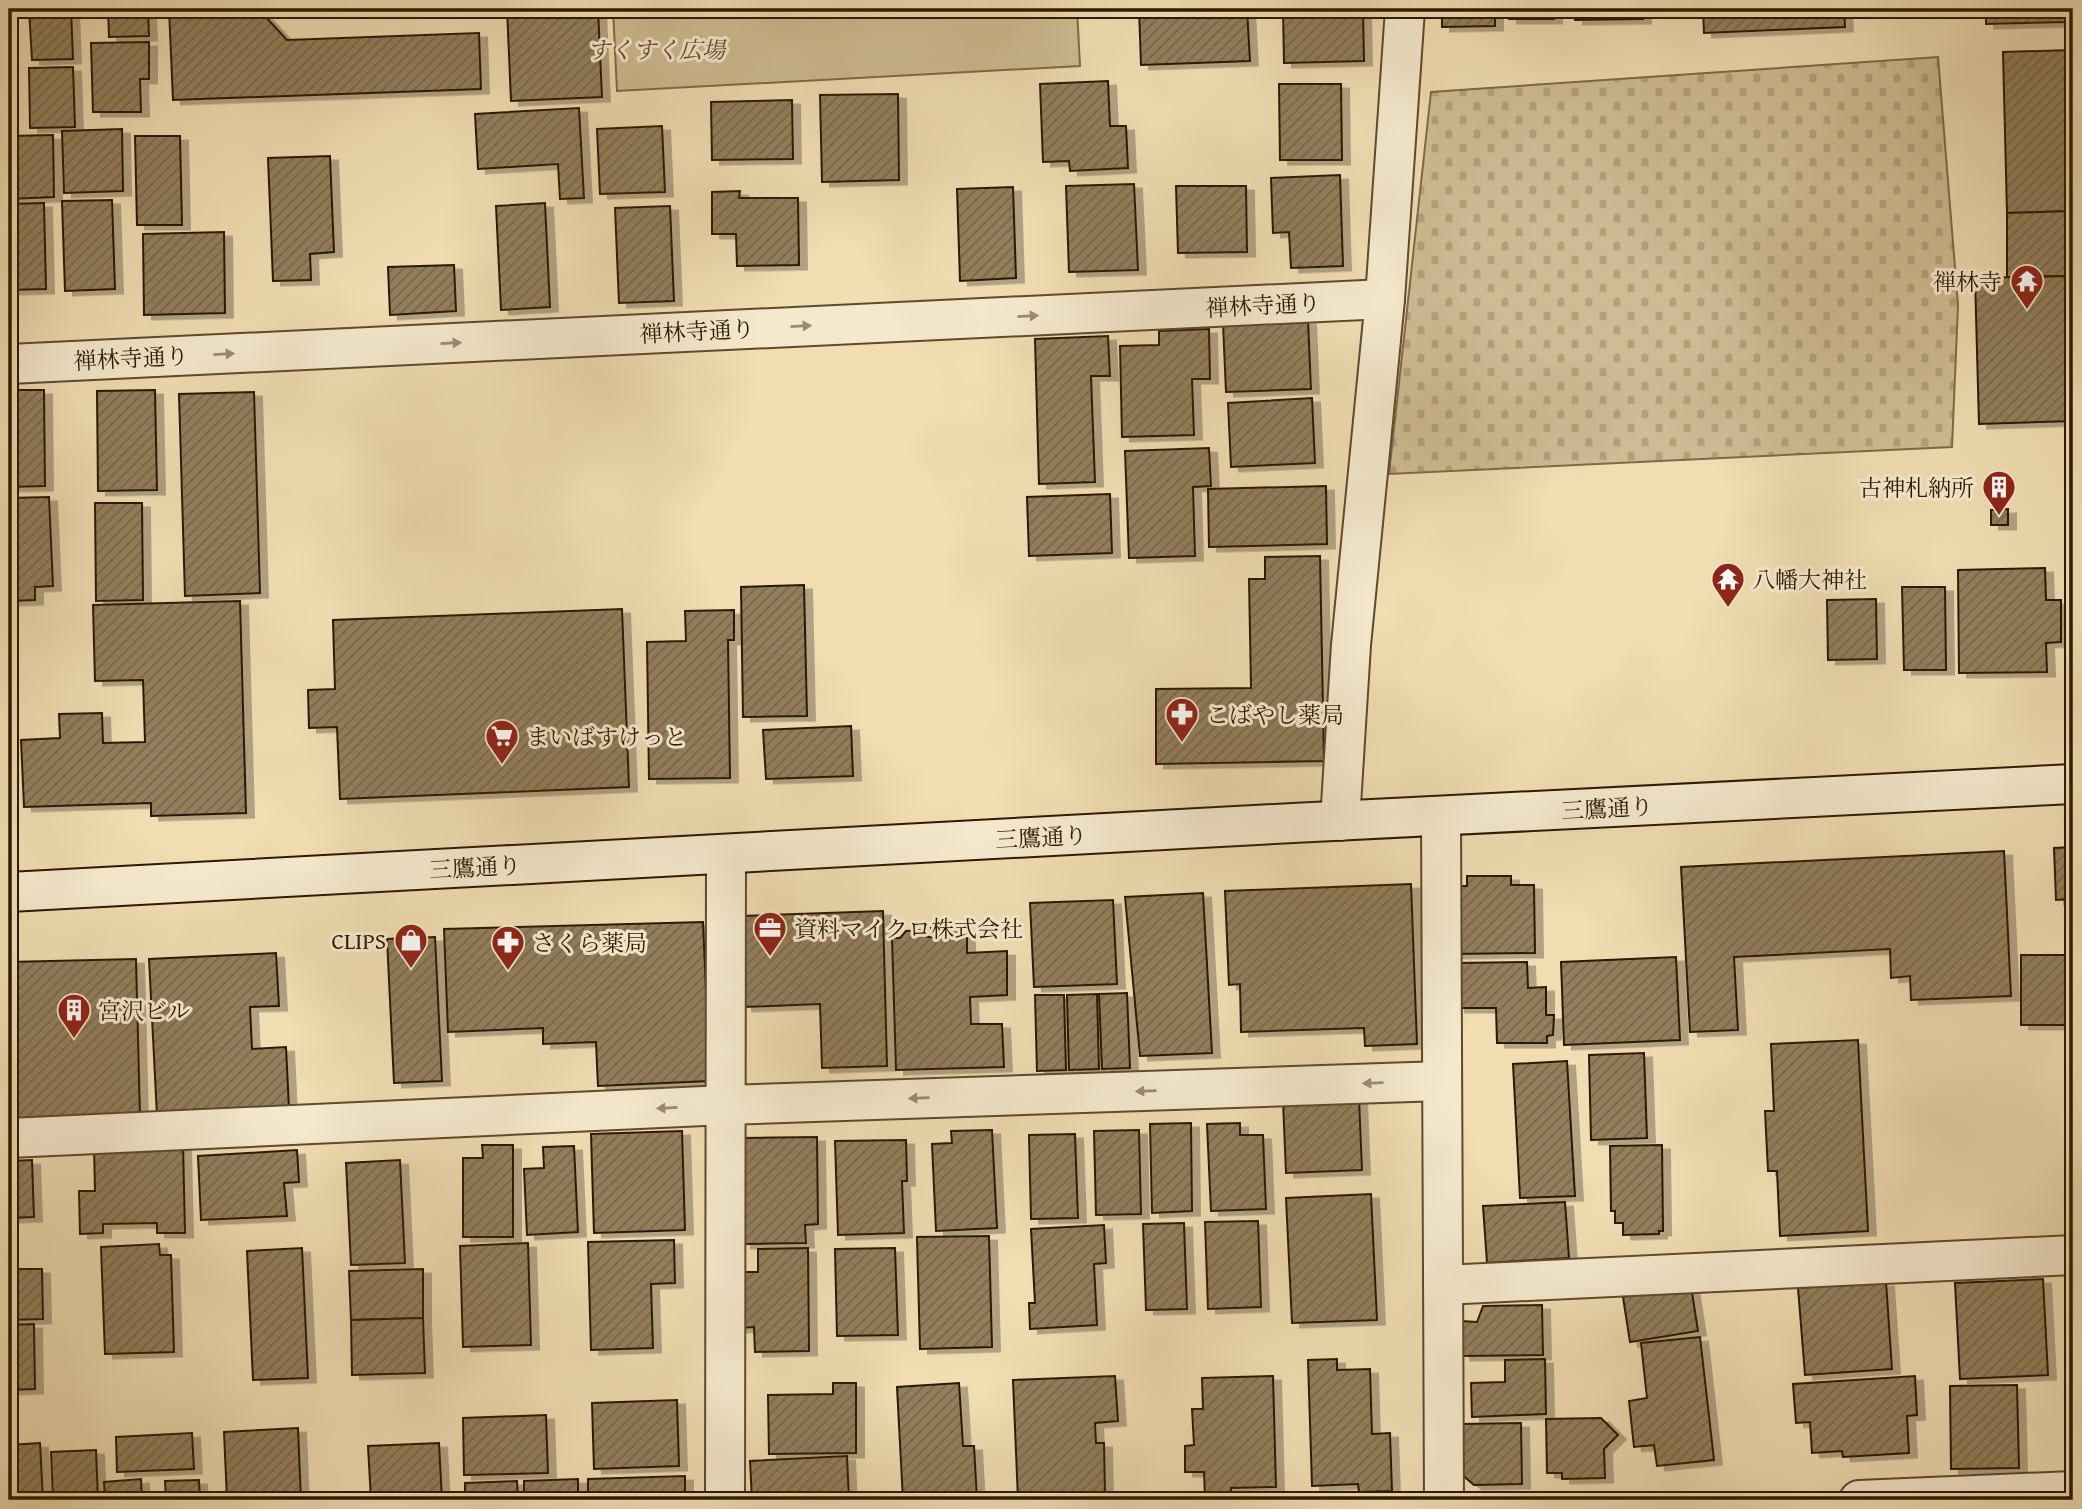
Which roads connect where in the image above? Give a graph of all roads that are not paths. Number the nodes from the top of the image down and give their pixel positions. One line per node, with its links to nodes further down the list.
1 (1405, 9): 2 (street)
2 (1385, 299): 3 (street, 禅林寺通り, one-way to 2); 6 (street)
3 (9, 364)
4 (2073, 784): 5 (street, 三鷹通り)
5 (1441, 817): 6 (street, 三鷹通り); 9 (street)
6 (1340, 821): 7 (street, 三鷹通り)
7 (726, 854): 8 (street, 三鷹通り); 10 (street)
8 (9, 892)
9 (1442, 1081): 10 (street, one-way to 10); 13 (street)
10 (726, 1105): 11 (street, one-way to 11); 15 (street)
11 (9, 1138)
12 (2073, 1255): 13 (street)
13 (1443, 1285): 16 (street)
14 (2073, 1490): 17 (street)
15 (725, 1500)
16 (1444, 1500)
17 (1859, 1500)

